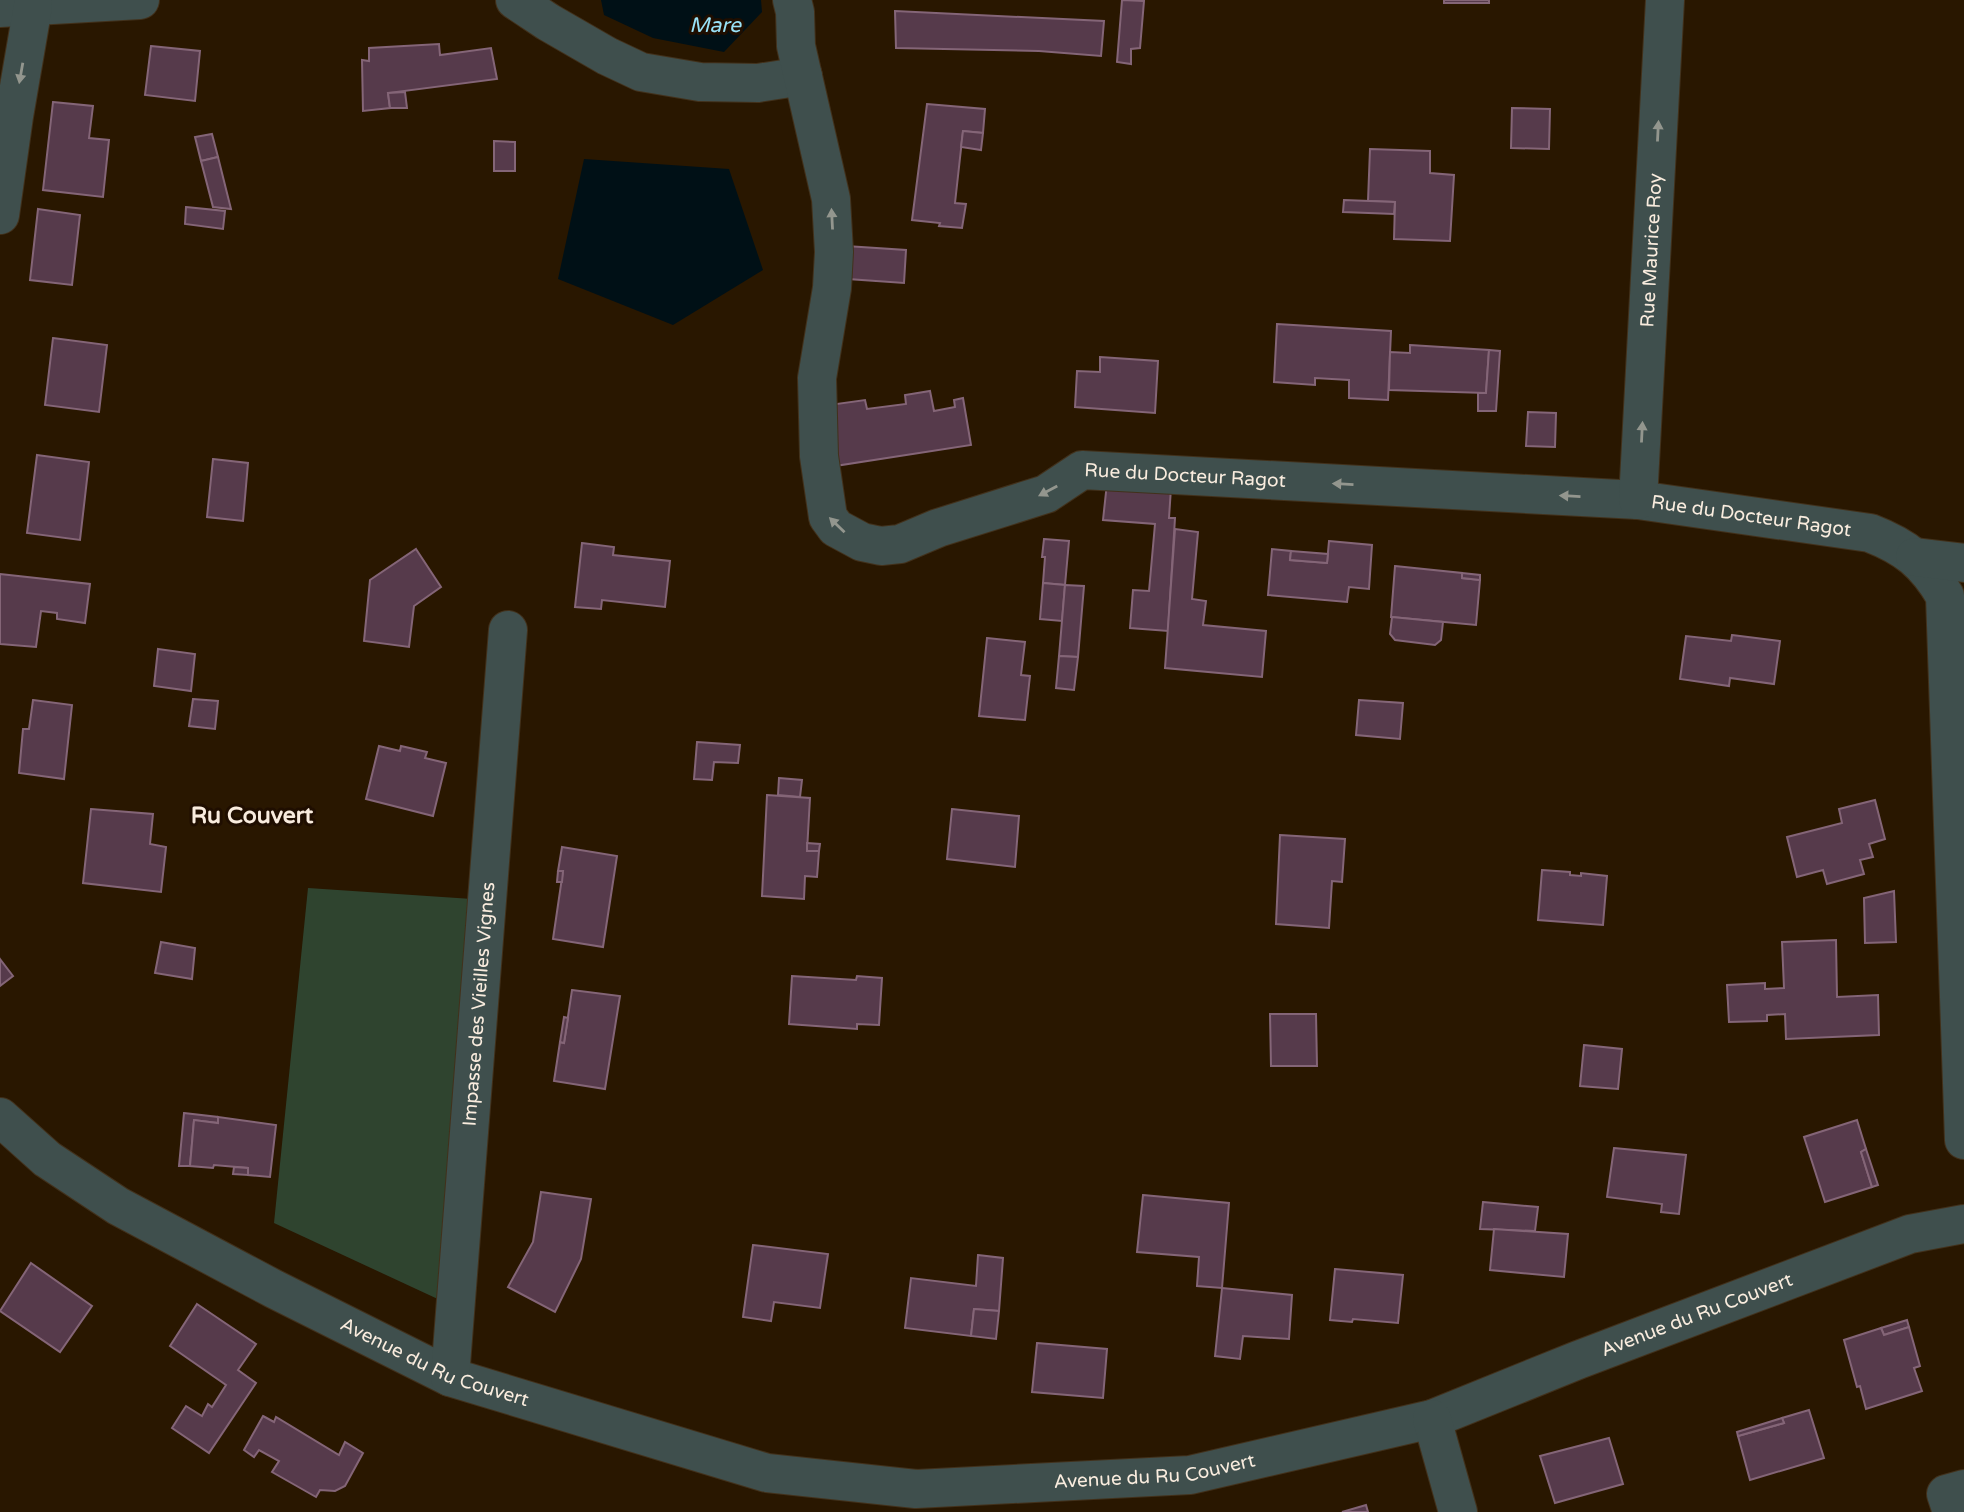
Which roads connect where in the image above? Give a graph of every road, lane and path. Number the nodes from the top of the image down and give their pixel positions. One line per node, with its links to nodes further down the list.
1 (140, 0): 5 (street)
2 (515, 0): 6 (street)
3 (792, 0): 6 (street, Rue du Docteur Ragot)
4 (1665, 0): 8 (street, Rue Maurice Roy, one-way to 4)
5 (16, 7): 7 (street, one-way to 7)
6 (803, 76): 8 (street, Rue du Docteur Ragot, one-way to 6)
7 (0, 215)
8 (1638, 500): 9 (street, Rue du Docteur Ragot)
9 (1915, 557): 10 (street); 13 (street)
10 (1964, 563)
11 (508, 630): 15 (street, Impasse des Vieilles Vignes)
12 (0, 1117): 15 (street, Avenue du Ru Couvert)
13 (1964, 1140)
14 (1964, 1224): 16 (street, Avenue du Ru Couvert)
15 (450, 1377): 18 (street, Avenue du Ru Couvert)
16 (1432, 1419): 18 (street, Avenue du Ru Couvert); 19 (street)
17 (1964, 1489): 20 (street)
18 (917, 1501)
19 (1458, 1512)
20 (1952, 1512)

